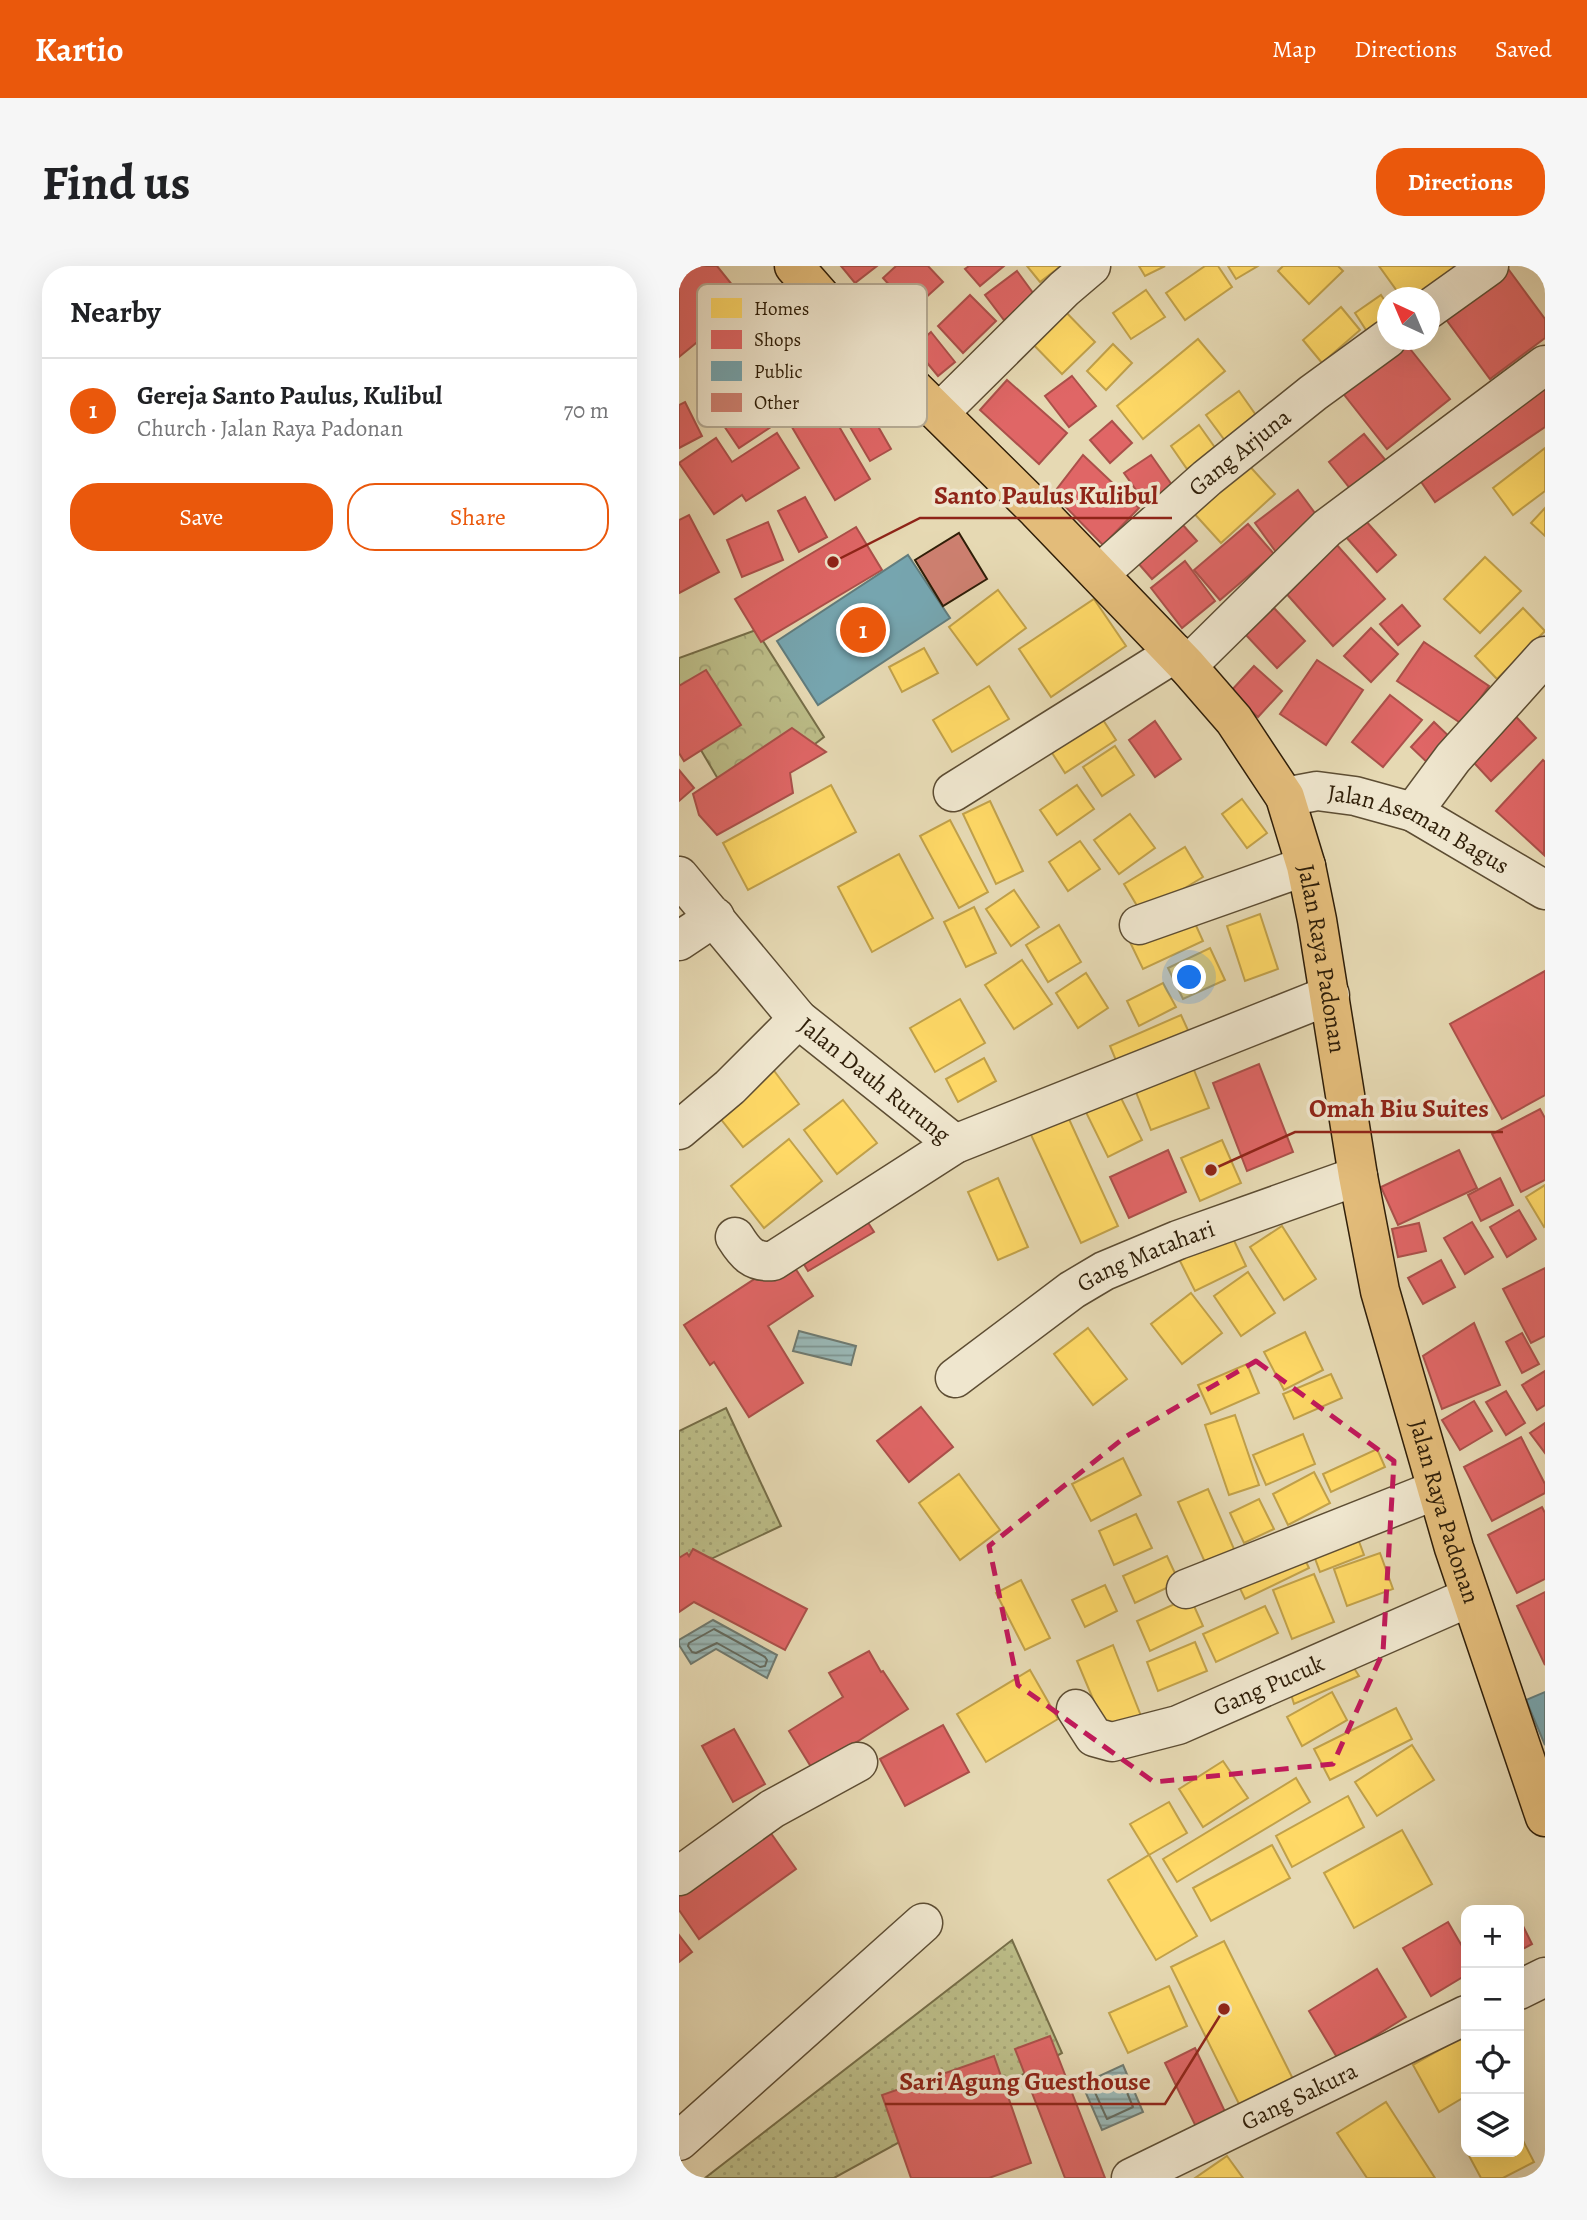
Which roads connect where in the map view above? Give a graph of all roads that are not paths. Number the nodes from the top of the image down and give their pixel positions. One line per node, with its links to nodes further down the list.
1 (794, 266): 4 (main road, Jalan Raya Padonan)
2 (1091, 266): 9 (street)
3 (1489, 266): 5 (street)
4 (810, 284)
5 (1440, 302)
6 (1377, 347): 10 (street, Gang Arjuna)
7 (1545, 365): 12 (street)
8 (927, 399): 9 (main road, Jalan Raya Padonan)
9 (940, 412): 10 (main road, Jalan Raya Padonan)
10 (1099, 574): 12 (main road, Jalan Raya Padonan)
11 (1545, 656): 15 (street)
12 (1181, 660): 13 (street); 14 (main road, Jalan Raya Padonan)
13 (953, 792)
14 (1285, 797): 15 (street, Jalan Aseman Bagus); 16 (main road, Jalan Raya Padonan)
15 (1413, 812): 18 (street, Jalan Aseman Bagus)
16 (1306, 866): 20 (street); 22 (main road, Jalan Raya Padonan)
17 (679, 876): 19 (street, Jalan Dauh Rurung)
18 (1545, 889)
19 (715, 916): 21 (street); 23 (street, Jalan Dauh Rurung)
20 (1139, 925)
21 (679, 941)
22 (1330, 995): 25 (street); 26 (main road, Jalan Raya Padonan)
23 (798, 1019): 24 (street); 25 (street, Jalan Dauh Rurung)
24 (679, 1130)
25 (955, 1144): 27 (street, Jalan Dauh Rurung)
26 (1358, 1176): 28 (street, Gang Matahari); 29 (main road, Jalan Raya Padonan)
27 (736, 1237)
28 (955, 1378)
29 (1436, 1490): 30 (street); 31 (main road, Jalan Raya Padonan)
30 (1187, 1589)
31 (1470, 1597): 32 (street, Gang Pucuk); 34 (main road, Jalan Raya Padonan)
32 (1076, 1709)
33 (858, 1762): 35 (street)
34 (1545, 1817)
35 (679, 1876)
36 (923, 1923): 40 (street)
37 (1545, 1977): 38 (street)
38 (1524, 1988)
39 (1461, 2017): 41 (street, Gang Sakura)
40 (679, 2141)
41 (1131, 2178)

